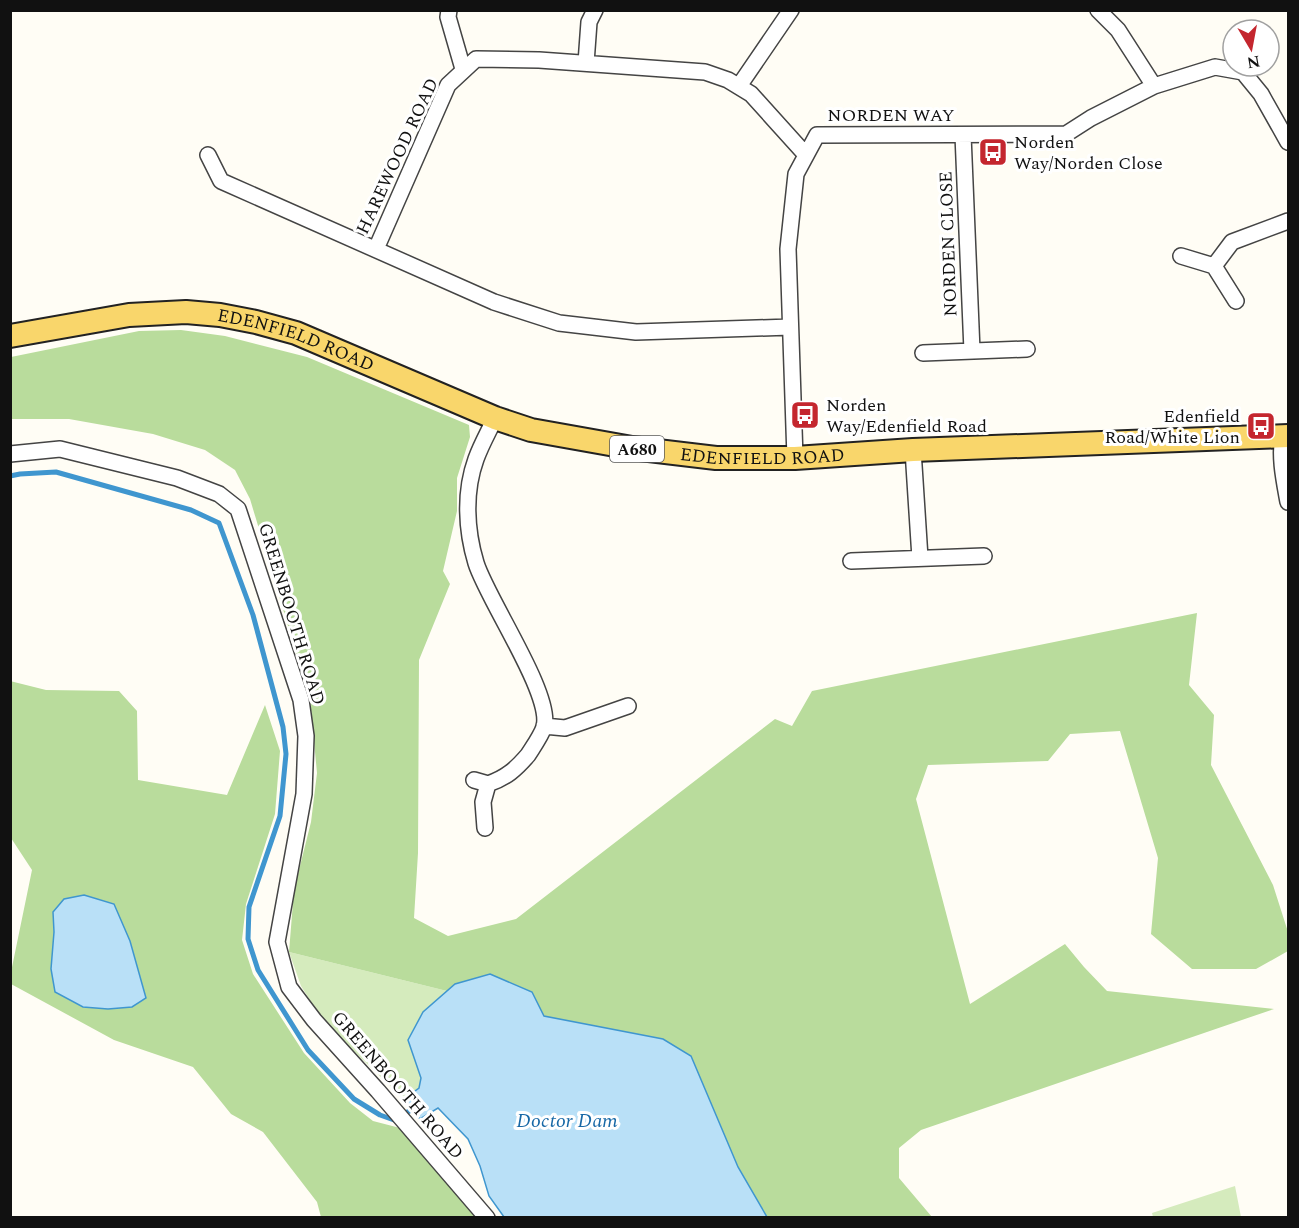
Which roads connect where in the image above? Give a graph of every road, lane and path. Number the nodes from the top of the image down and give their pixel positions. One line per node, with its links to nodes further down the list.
1 (449, 10): 7 (street)
2 (595, 10): 5 (street)
3 (791, 10): 9 (street)
4 (1098, 10): 10 (street)
5 (586, 63): 7 (street, HAREWOOD ROAD); 9 (street, HAREWOOD ROAD)
6 (1221, 67): 10 (street, NORDEN WAY)
7 (463, 69): 16 (street, HAREWOOD ROAD)
8 (1251, 78): 12 (street)
9 (739, 86): 14 (street, HAREWOOD ROAD)
10 (1154, 86): 11 (street, NORDEN WAY)
11 (963, 135): 14 (street, NORDEN WAY); 23 (street, NORDEN CLOSE)
12 (1288, 142)
13 (208, 155): 16 (street)
14 (806, 155): 20 (street, NORDEN WAY)
15 (1288, 221): 18 (street)
16 (376, 249): 20 (street, HAREWOOD ROAD)
17 (1181, 256): 18 (street)
18 (1214, 266): 19 (street)
19 (1236, 301)
20 (790, 327): 29 (street, NORDEN WAY)
21 (10, 336): 25 (main road, EDENFIELD ROAD / A680)
22 (1027, 349): 23 (street)
23 (972, 351): 24 (street)
24 (923, 353)
25 (495, 418): 29 (main road, EDENFIELD ROAD / A680); 35 (street)
26 (1286, 435): 27 (main road, EDENFIELD ROAD / A680); 30 (street)
27 (913, 450): 29 (main road, EDENFIELD ROAD / A680); 32 (street)
28 (10, 454): 37 (street, GREENBOOTH ROAD)
29 (795, 458)
30 (1288, 502)
31 (984, 556): 32 (street)
32 (920, 558): 33 (street)
33 (851, 561)
34 (628, 706): 35 (street)
35 (544, 726): 36 (street)
36 (485, 828)
37 (487, 1218)

